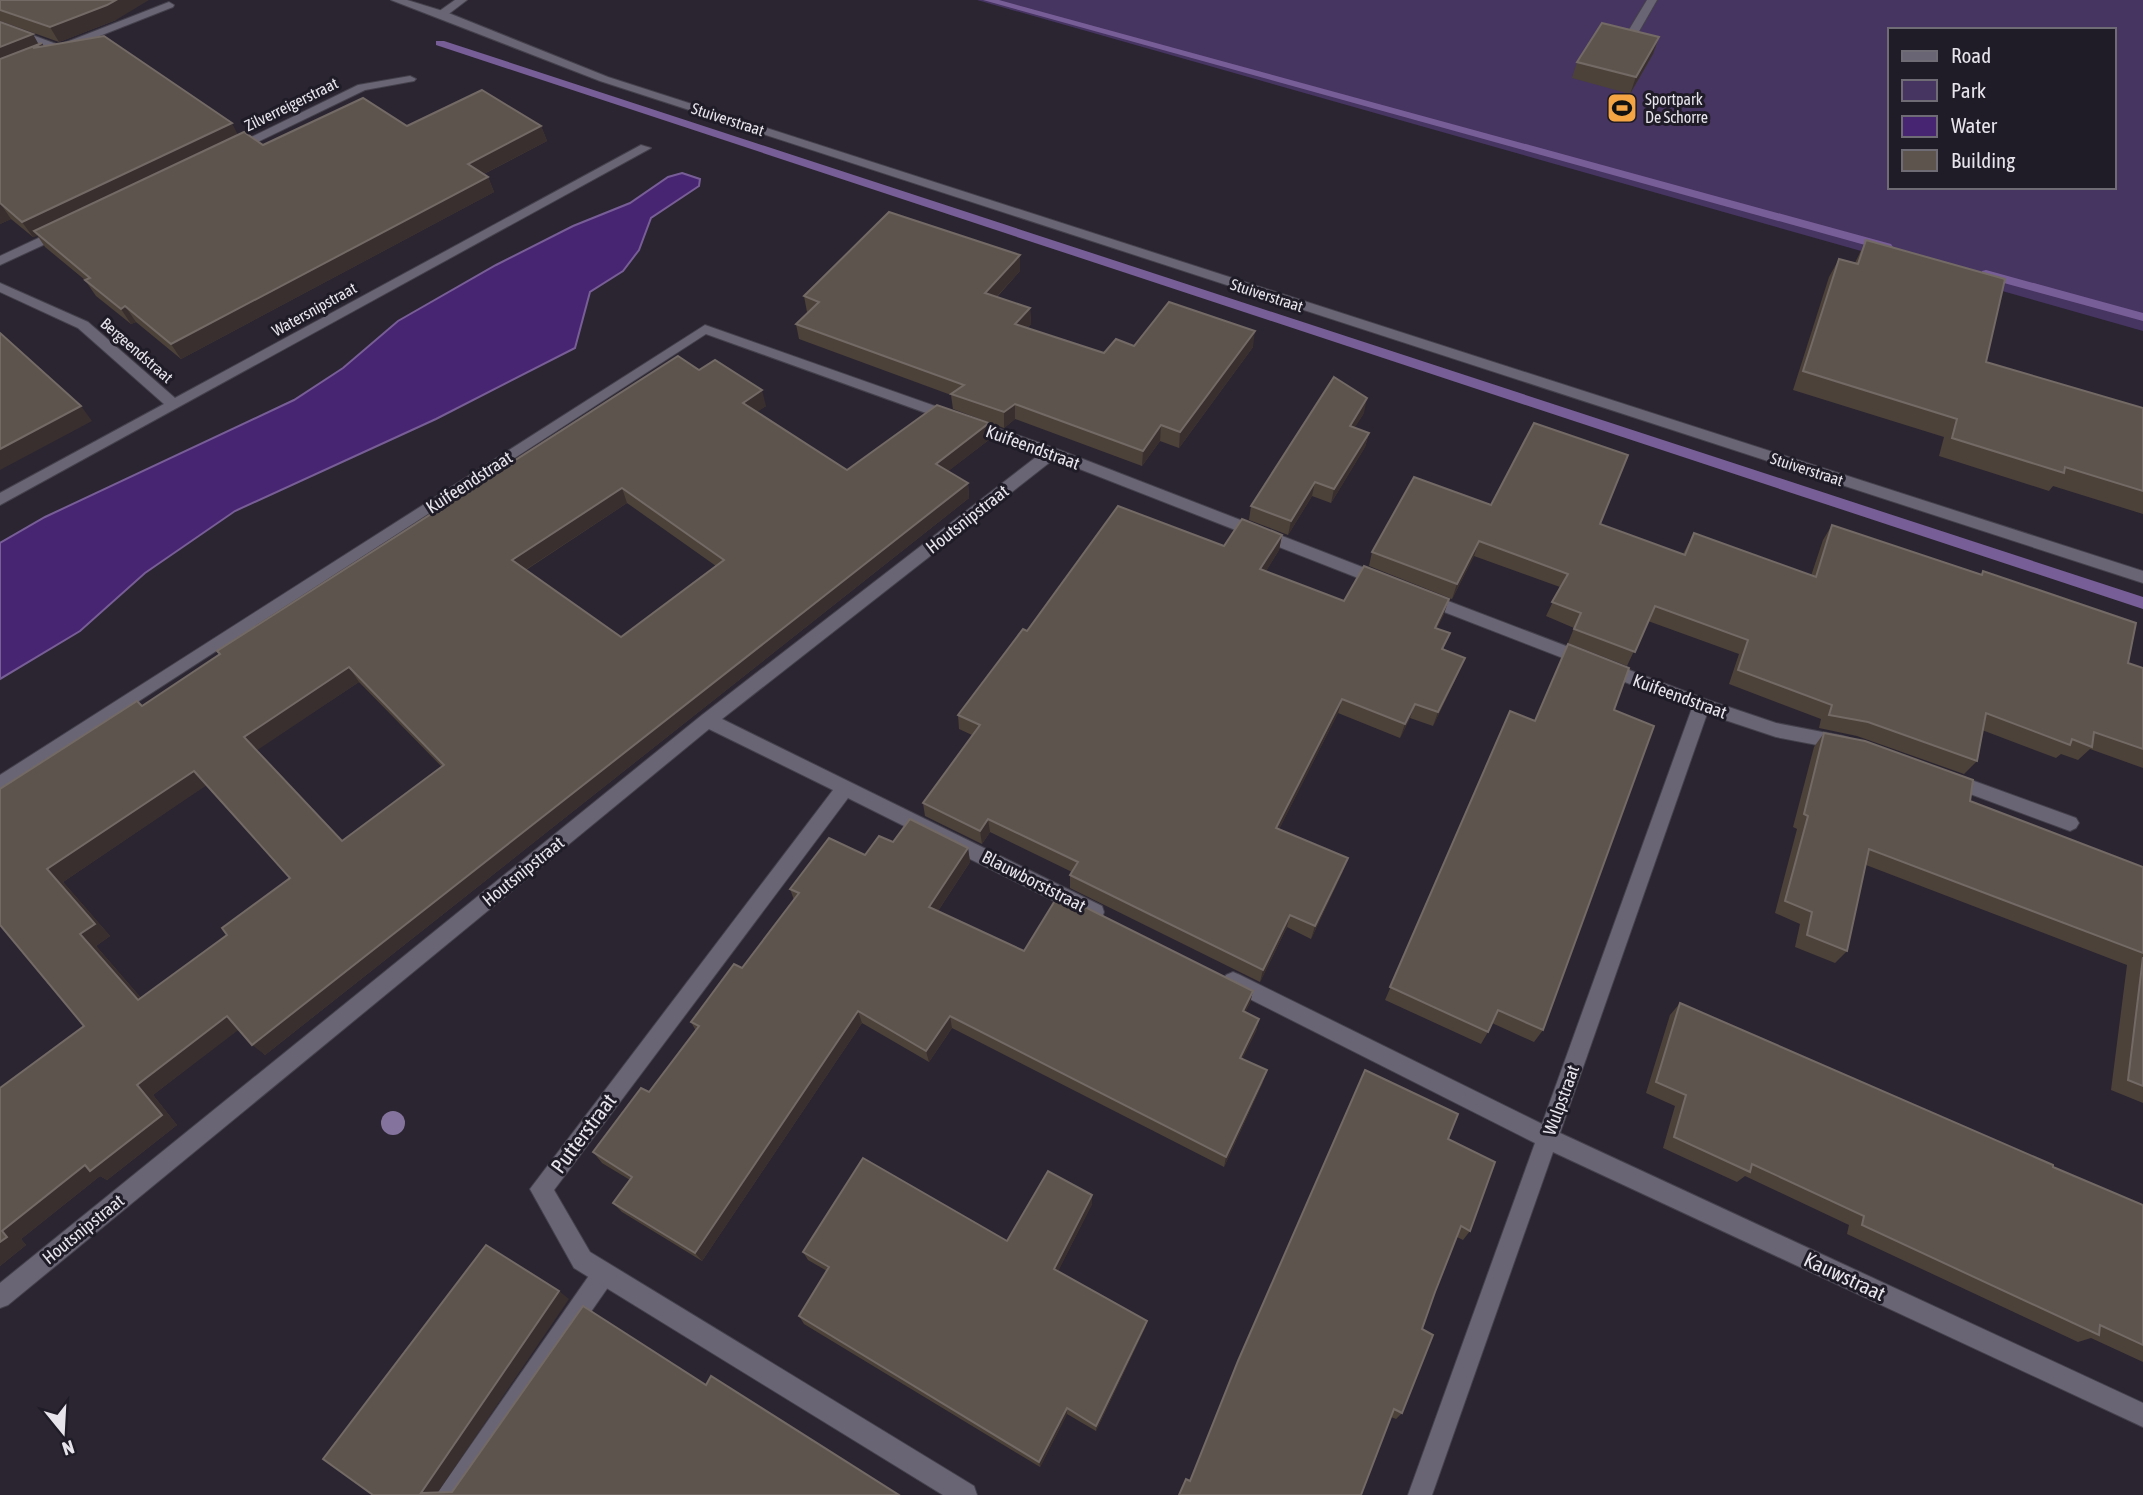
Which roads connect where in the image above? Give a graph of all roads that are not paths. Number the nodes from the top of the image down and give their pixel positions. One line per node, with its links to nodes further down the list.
1 (396, 0): 5 (street, Stuiverstraat)
2 (463, 0): 5 (street)
3 (1652, 0): 7 (street)
4 (169, 5): 8 (street)
5 (442, 14): 19 (street, Stuiverstraat)
6 (0, 26): 8 (street)
7 (1630, 38)
8 (59, 50): 9 (street)
9 (47, 54)
10 (410, 79): 12 (street, Zilverreigerstraat)
11 (645, 148): 16 (street, Watersnipstraat)
12 (224, 153)
13 (75, 225): 14 (street)
14 (0, 261)
15 (0, 287): 16 (street, Bergeendstraat)
16 (174, 405): 18 (street, Watersnipstraat)
17 (1052, 453): 20 (street, Kuifeendstraat); 21 (street, Houtsnipstraat); 24 (street, Kuifeendstraat)
18 (0, 500)
19 (2143, 577)
20 (1703, 705): 22 (street, Kuifeendstraat); 29 (street, Wulpstraat)
21 (708, 720): 25 (street, Blauwborststraat); 31 (street, Houtsnipstraat)
22 (1856, 745)
23 (1931, 773): 26 (street)
24 (0, 784)
25 (846, 787): 27 (street, Blauwborststraat); 30 (street, Putterstraat)
26 (2070, 823)
27 (1109, 919)
28 (1222, 975): 29 (street)
29 (1547, 1138): 32 (street, Kauwstraat); 35 (street, Wulpstraat)
30 (603, 1275): 33 (street); 34 (street, Putterstraat)
31 (0, 1297)
32 (2143, 1415)
33 (448, 1495)
34 (965, 1495)
35 (1420, 1495)

